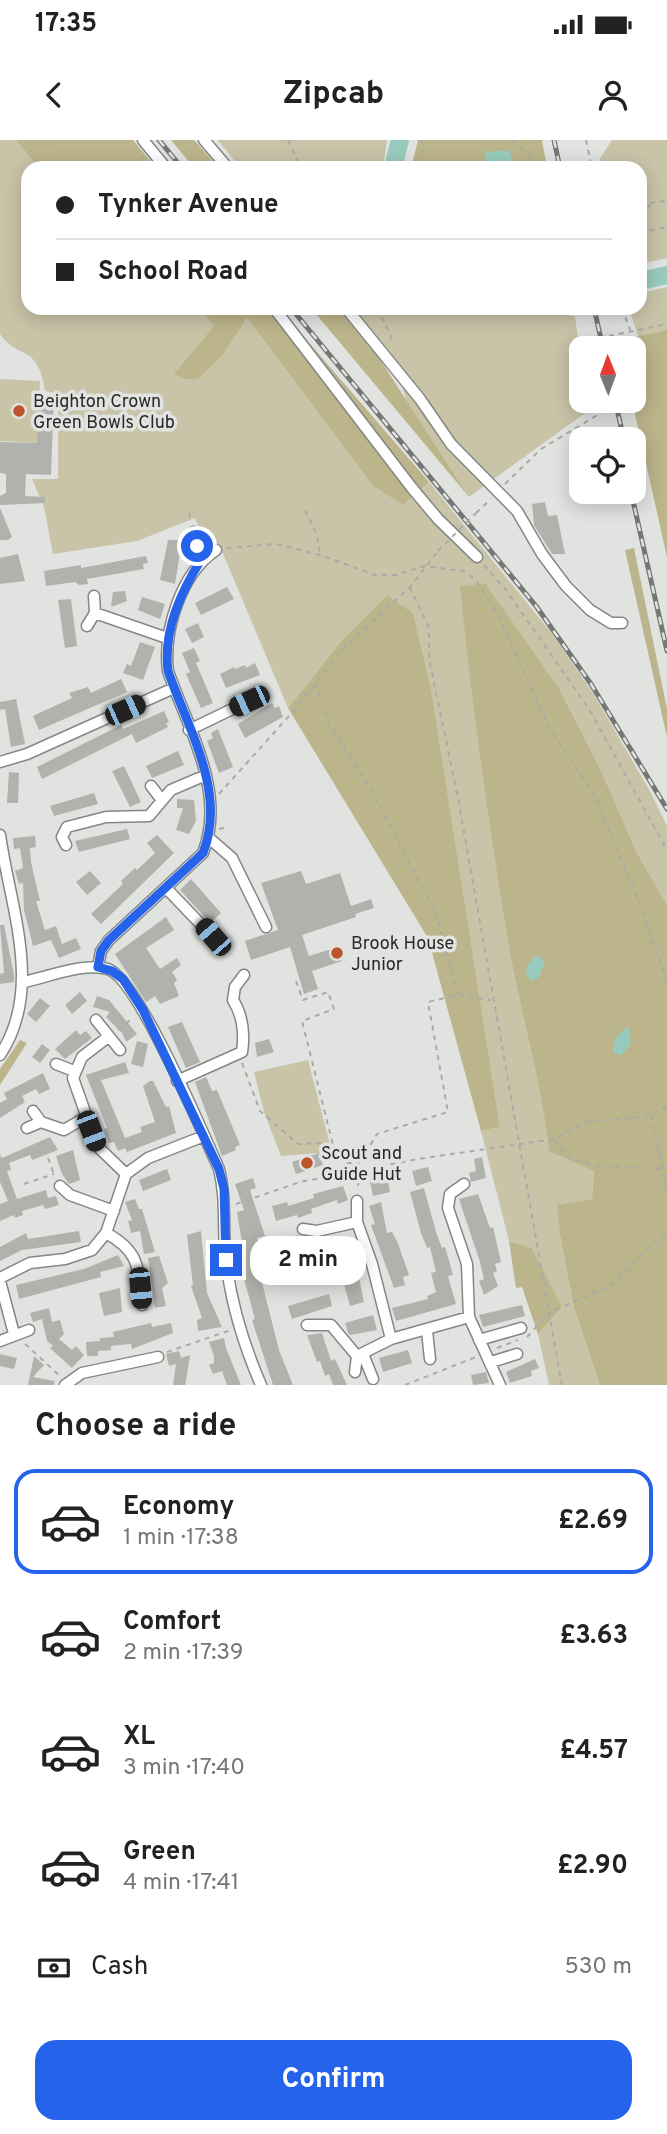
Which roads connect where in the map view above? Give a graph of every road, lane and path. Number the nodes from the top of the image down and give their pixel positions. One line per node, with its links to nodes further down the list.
1 (143, 140): 7 (street)
2 (204, 140): 8 (street)
3 (288, 140): 9 (path)
4 (422, 140): 10 (path)
5 (512, 140): 11 (path)
6 (586, 140): 12 (path)
7 (160, 161)
8 (222, 161)
9 (298, 161)
10 (424, 161)
11 (530, 161)
12 (590, 161)
13 (667, 201): 15 (path)
14 (647, 205): 15 (path)
15 (651, 205): 16 (path)
16 (647, 209)
17 (667, 227): 18 (path)
18 (647, 231)
19 (279, 315): 33 (street)
20 (351, 315): 26 (street)
21 (380, 315): 26 (path)
22 (624, 315): 24 (path)
23 (667, 324): 24 (path)
24 (630, 331): 25 (path, bridge)
25 (609, 336)
26 (386, 357): 28 (street)
27 (599, 413): 28 (path)
28 (491, 493): 35 (path, bridge); 39 (street)
29 (305, 510): 32 (path)
30 (194, 532): 34 (street)
31 (216, 550): 32 (path); 34 (street)
32 (320, 555): 35 (path)
33 (477, 556): 54 (path)
34 (202, 558): 41 (street)
35 (424, 566): 36 (path); 62 (path)
36 (410, 587): 42 (path); 65 (path)
37 (94, 596): 38 (street)
38 (95, 613): 40 (street); 41 (street)
39 (622, 623)
40 (87, 626)
41 (167, 638): 43 (street)
42 (316, 683): 50 (path); 64 (path)
43 (174, 688): 45 (street); 46 (street)
44 (249, 701): 45 (street)
45 (189, 730): 47 (street)
46 (0, 762)
47 (206, 775): 49 (street); 50 (street)
48 (150, 786): 49 (street)
49 (162, 799): 53 (street)
50 (212, 801): 52 (street)
51 (0, 835): 55 (street)
52 (209, 838): 56 (street); 57 (street)
53 (66, 845)
54 (667, 850)
55 (2, 862): 63 (street)
56 (166, 888): 58 (street); 59 (street)
57 (266, 927)
58 (213, 937)
59 (98, 967): 63 (street); 66 (street)
60 (244, 975): 71 (street)
61 (296, 981): 84 (path)
62 (667, 981)
63 (24, 982): 70 (street)
64 (457, 995): 65 (path); 86 (path)
65 (492, 1000): 83 (path)
66 (143, 1010): 68 (path); 74 (street)
67 (96, 1020): 68 (street)
68 (108, 1037): 69 (street); 73 (street)
69 (120, 1050)
70 (0, 1055)
71 (239, 1055): 74 (street); 84 (path)
72 (56, 1064): 73 (street)
73 (74, 1071): 78 (street)
74 (177, 1081): 81 (street)
75 (667, 1107): 77 (path)
76 (33, 1111): 79 (street)
77 (651, 1114): 82 (path); 88 (path)
78 (86, 1117): 79 (street); 90 (street)
79 (41, 1122): 80 (street)
80 (27, 1128)
81 (204, 1136): 90 (street); 100 (street)
82 (554, 1139): 83 (path); 88 (path)
83 (520, 1144): 87 (path); 110 (path)
84 (334, 1148): 86 (path)
85 (48, 1158): 89 (path)
86 (359, 1163): 87 (path)
87 (359, 1170): 98 (path); 100 (path)
88 (664, 1170): 95 (path)
89 (54, 1174): 91 (path); 94 (path)
90 (126, 1174): 101 (street)
91 (24, 1184)
92 (440, 1184): 96 (street)
93 (464, 1184): 96 (street)
94 (60, 1186): 97 (street)
95 (667, 1188)
96 (450, 1194): 111 (street)
97 (69, 1195): 99 (street); 101 (street)
98 (357, 1201): 102 (street)
99 (71, 1207)
100 (225, 1208): 113 (street)
101 (114, 1211): 106 (street)
102 (356, 1222): 104 (street); 118 (street)
103 (303, 1229): 104 (street)
104 (317, 1231): 107 (street)
105 (667, 1231): 110 (path)
106 (106, 1233): 108 (street); 109 (street)
107 (316, 1253)
108 (0, 1280): 117 (street)
109 (142, 1305)
110 (550, 1313): 124 (path); 134 (path)
111 (470, 1317): 116 (street); 119 (street)
112 (307, 1325): 122 (street)
113 (239, 1328): 123 (path); 131 (street)
114 (521, 1328): 119 (street)
115 (29, 1330): 117 (street)
116 (427, 1331): 118 (street); 125 (street)
117 (14, 1334): 120 (street); 130 (path)
118 (391, 1339): 122 (street)
119 (479, 1340): 124 (street)
120 (0, 1341)
121 (517, 1354): 124 (street)
122 (359, 1355): 127 (street); 129 (street)
123 (158, 1357): 126 (street)
124 (488, 1358): 132 (path); 133 (street)
125 (430, 1359)
126 (138, 1361): 128 (street); 130 (street)
127 (355, 1372)
128 (141, 1373)
129 (373, 1379)
130 (66, 1383)
131 (261, 1385)
132 (405, 1385)
133 (500, 1385)
134 (562, 1385)

